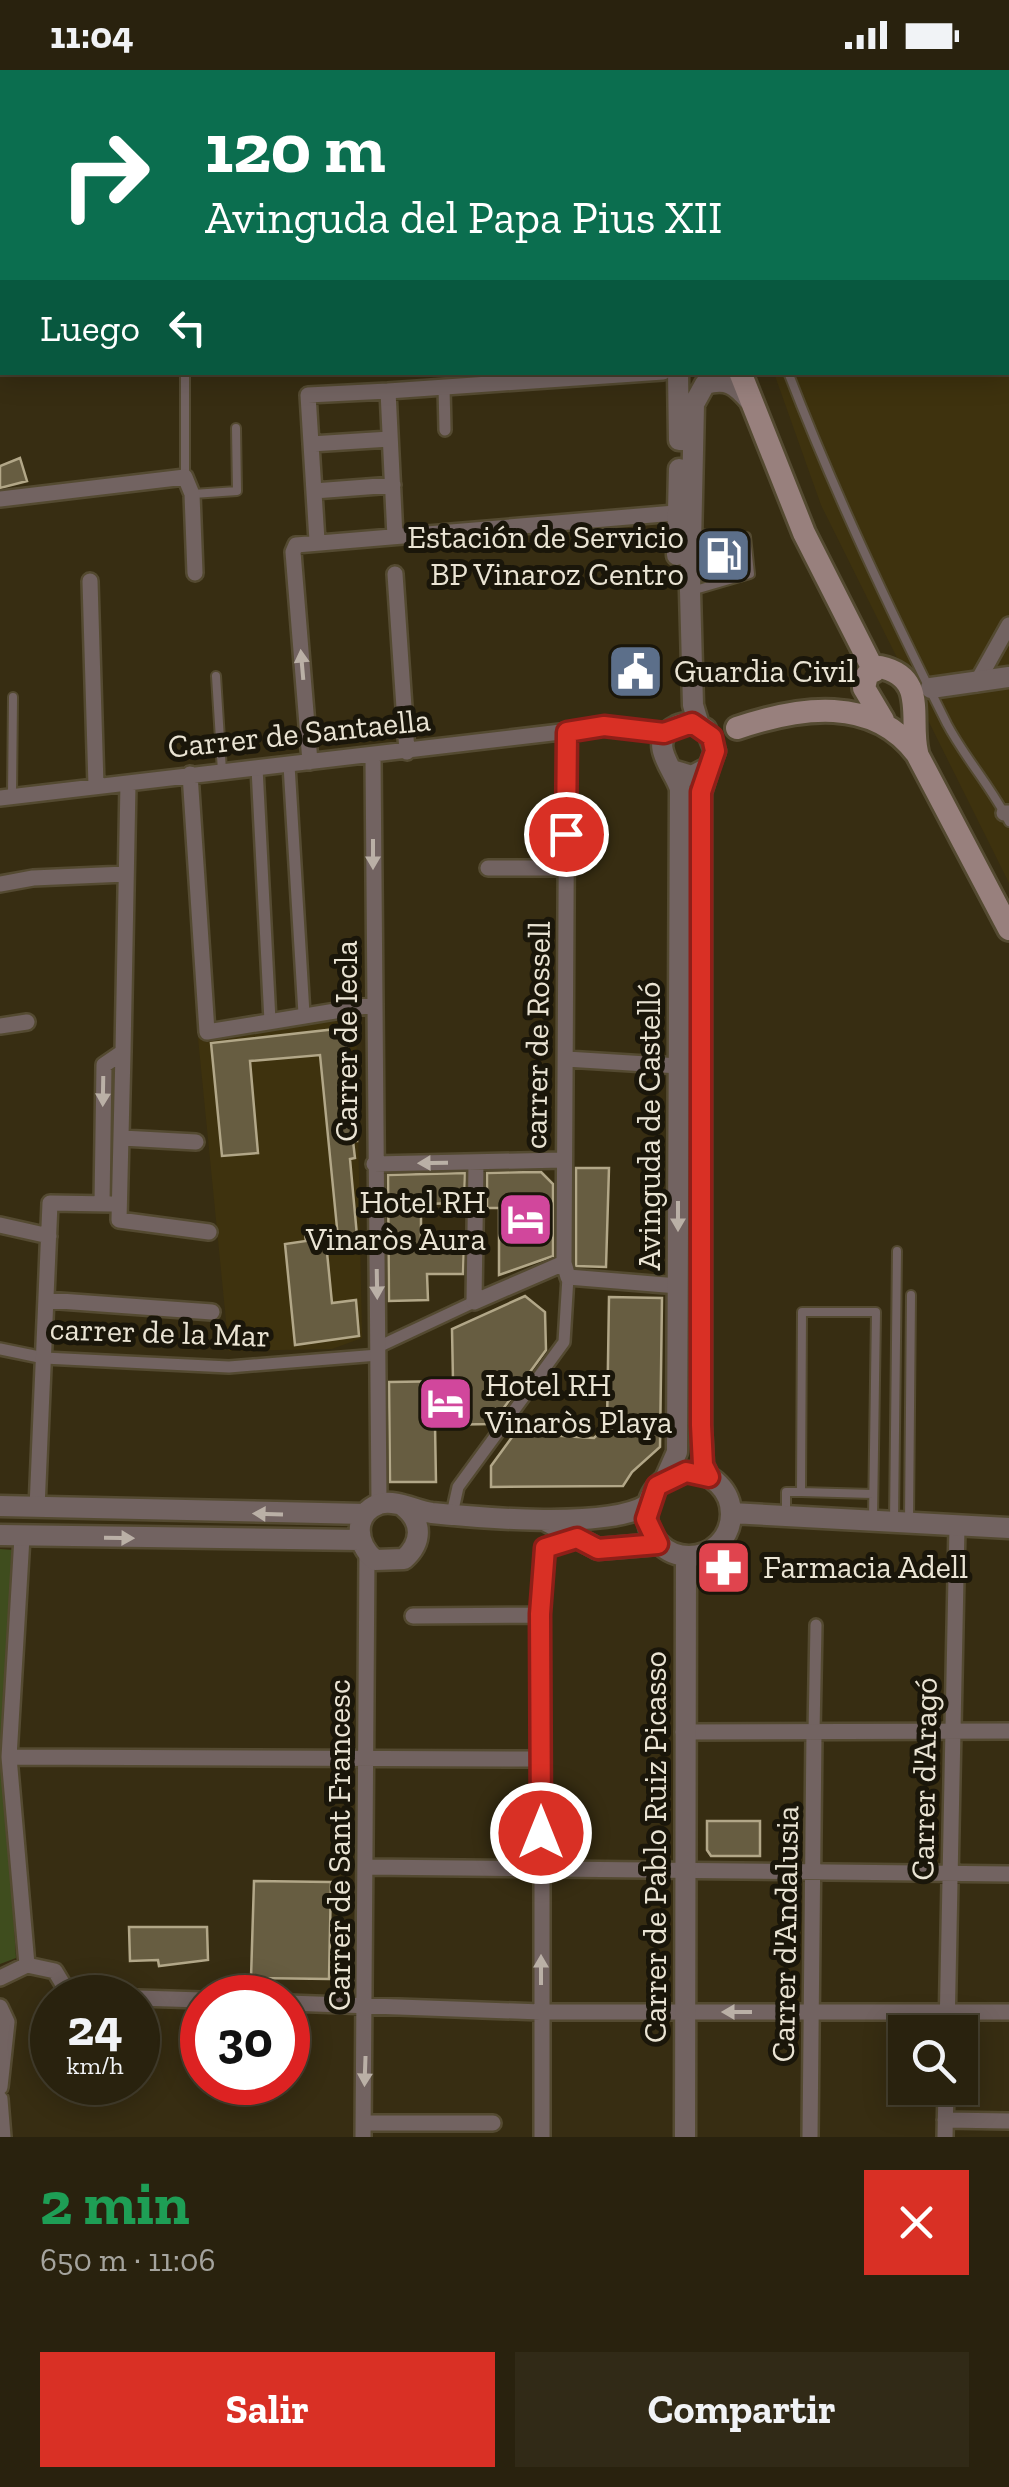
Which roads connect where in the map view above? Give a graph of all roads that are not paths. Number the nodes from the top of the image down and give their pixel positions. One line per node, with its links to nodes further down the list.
1 (619, 375): 6 (street)
2 (678, 375): 18 (street)
3 (741, 375): 8 (main road)
4 (789, 375): 31 (lane)
5 (185, 376): 13 (lane)
6 (444, 387): 7 (street); 10 (street)
7 (388, 390): 11 (street); 12 (street)
8 (751, 403): 19 (street); 29 (main road)
9 (236, 428): 16 (lane)
10 (445, 430)
11 (390, 439): 12 (street); 14 (street)
12 (311, 444): 15 (street)
13 (184, 477): 16 (street); 17 (street)
14 (393, 486): 15 (street); 20 (street)
15 (314, 491): 21 (street)
16 (192, 494): 22 (street)
17 (0, 499)
18 (675, 513): 19 (street); 20 (street)
19 (683, 536): 25 (street); 25 (lane); 38 (street)
20 (395, 537): 21 (street)
21 (317, 541): 44 (street, one-way to 21)
22 (194, 573)
23 (396, 574): 40 (street)
24 (90, 581): 51 (street)
25 (690, 591): 34 (street)
26 (1009, 625): 30 (street)
27 (216, 676): 48 (lane)
28 (1009, 677): 30 (street)
29 (869, 680): 31 (main road); 33 (main road); 36 (main road)
30 (976, 684): 31 (street)
31 (918, 696): 41 (main road); 53 (lane)
32 (13, 697): 52 (lane)
33 (826, 710): 36 (main road); 37 (main road)
34 (700, 725): 37 (street); 38 (street); 43 (street)
35 (604, 726): 38 (street, Carrer de Santaella); 39 (street, Carrer de Santaella); 45 (street)
36 (888, 726): 41 (main road)
37 (736, 728): 43 (street)
38 (672, 729): 45 (street)
39 (567, 732): 40 (street, Carrer de Santaella); 55 (street, carrer de Rossell)
40 (406, 752): 42 (street, Carrer de Santaella)
41 (917, 754): 58 (main road)
42 (373, 756): 44 (street, Carrer de Santaella); 59 (street, Carrer de Iecla, one-way to 59)
43 (712, 759): 45 (street); 87 (street, Avinguda de Castelló)
44 (310, 762): 46 (street, Carrer de Santaella)
45 (667, 763): 66 (street, Avinguda de Castelló)
46 (289, 764): 47 (street, Carrer de Santaella); 60 (street)
47 (257, 768): 48 (street, Carrer de Santaella); 61 (street)
48 (222, 771): 49 (street, Carrer de Santaella)
49 (190, 774): 50 (street, Carrer de Santaella); 61 (street)
50 (128, 782): 51 (street, Carrer de Santaella); 56 (street)
51 (96, 786): 52 (street, Carrer de Santaella)
52 (6, 797)
53 (1007, 816)
54 (488, 868): 55 (street)
55 (566, 868): 65 (street, carrer de Rossell)
56 (126, 874): 57 (street); 64 (street)
57 (0, 884)
58 (1009, 929)
59 (372, 1005): 60 (street); 71 (street, Carrer de Iecla)
60 (304, 1014): 61 (street)
61 (270, 1021)
62 (27, 1022): 63 (street)
63 (0, 1026)
64 (123, 1052): 67 (street); 72 (street, one-way to 72)
65 (566, 1060): 66 (street); 69 (street, carrer de Rossell)
66 (679, 1066): 79 (street, Avinguda de Castelló, one-way to 79)
67 (122, 1138): 68 (street); 73 (street)
68 (196, 1142)
69 (563, 1160): 70 (street); 78 (street, carrer de Rossell)
70 (476, 1162): 71 (street, one-way to 71); 82 (street)
71 (374, 1164): 85 (street, Carrer de Iecla, one-way to 85)
72 (102, 1204): 73 (street); 76 (street)
73 (120, 1204): 75 (street)
74 (0, 1225): 76 (street)
75 (208, 1232)
76 (49, 1236): 81 (street)
77 (897, 1251): 101 (lane)
78 (566, 1270): 79 (street, carrer de la Mar); 82 (street, carrer de la Mar); 97 (street)
79 (678, 1286): 88 (street, Avinguda de Castelló)
80 (911, 1295): 101 (lane)
81 (46, 1300): 83 (street); 86 (street)
82 (474, 1302): 85 (street, carrer de la Mar)
83 (212, 1312)
84 (0, 1349): 86 (street, carrer de la Mar)
85 (378, 1351): 86 (street, carrer de la Mar); 95 (street, Carrer de Iecla)
86 (44, 1358): 94 (street)
87 (709, 1477): 88 (street); 96 (street)
88 (664, 1480): 91 (street)
89 (801, 1492): 90 (lane); 90 (lane); 99 (lane)
90 (873, 1494): 100 (lane)
91 (647, 1505): 98 (street); 108 (street)
92 (0, 1506): 94 (street)
93 (404, 1507): 95 (street); 97 (street); 107 (street)
94 (37, 1508): 95 (street, one-way to 94)
95 (372, 1509): 109 (street)
96 (731, 1513): 99 (street); 110 (street)
97 (460, 1515): 98 (street); 107 (street)
98 (534, 1517): 106 (street)
99 (786, 1517): 100 (street)
100 (872, 1523): 101 (street)
101 (902, 1524): 102 (street)
102 (957, 1526): 103 (street); 117 (street, Carrer d'Aragó)
103 (1009, 1528)
104 (0, 1535): 105 (street)
105 (22, 1536): 109 (street, one-way to 109); 119 (street)
106 (577, 1538): 108 (street); 111 (street)
107 (417, 1543): 109 (street)
108 (658, 1544): 110 (street)
109 (363, 1547): 118 (street, Carrer de Sant Francesc)
110 (686, 1557): 115 (street, Carrer de Pablo Ruiz Picasso)
111 (540, 1614): 112 (street); 120 (street)
112 (413, 1616)
113 (816, 1625): 116 (street)
114 (1009, 1731): 117 (street)
115 (683, 1732): 116 (street); 123 (street, Carrer de Pablo Ruiz Picasso)
116 (814, 1732): 117 (street); 124 (street, Carrer d'Andalusia)
117 (952, 1732): 125 (street, Carrer d'Aragó)
118 (367, 1756): 119 (street); 120 (street); 121 (street, Carrer de Sant Francesc)
119 (9, 1757): 127 (street)
120 (540, 1759): 122 (street)
121 (367, 1867): 122 (street); 131 (street, Carrer de Sant Francesc)
122 (541, 1870): 123 (street); 133 (street, one-way to 122)
123 (685, 1870): 124 (street); 134 (street, Carrer de Pablo Ruiz Picasso)
124 (814, 1873): 125 (street); 135 (street, Carrer d'Andalusia)
125 (949, 1874): 126 (street); 136 (street, Carrer d'Aragó)
126 (1009, 1874)
127 (27, 1965): 128 (street); 129 (street)
128 (59, 1975)
129 (0, 1978)
130 (310, 2004): 131 (street)
131 (367, 2005): 133 (street); 144 (street, Carrer de Sant Francesc, one-way to 144)
132 (0, 2007): 139 (street)
133 (542, 2012): 134 (street); 146 (street)
134 (684, 2012): 135 (street, one-way to 134); 147 (street, Carrer de Pablo Ruiz Picasso)
135 (811, 2012): 136 (street); 148 (street, Carrer d'Andalusia)
136 (947, 2012): 137 (street); 138 (street, Carrer d'Aragó)
137 (1009, 2012)
138 (947, 2015)
139 (0, 2086)
140 (0, 2099): 145 (street)
141 (1009, 2122): 143 (street)
142 (493, 2124): 144 (street)
143 (945, 2128)
144 (363, 2130)
145 (3, 2137)
146 (542, 2137)
147 (685, 2137)
148 (810, 2137)

